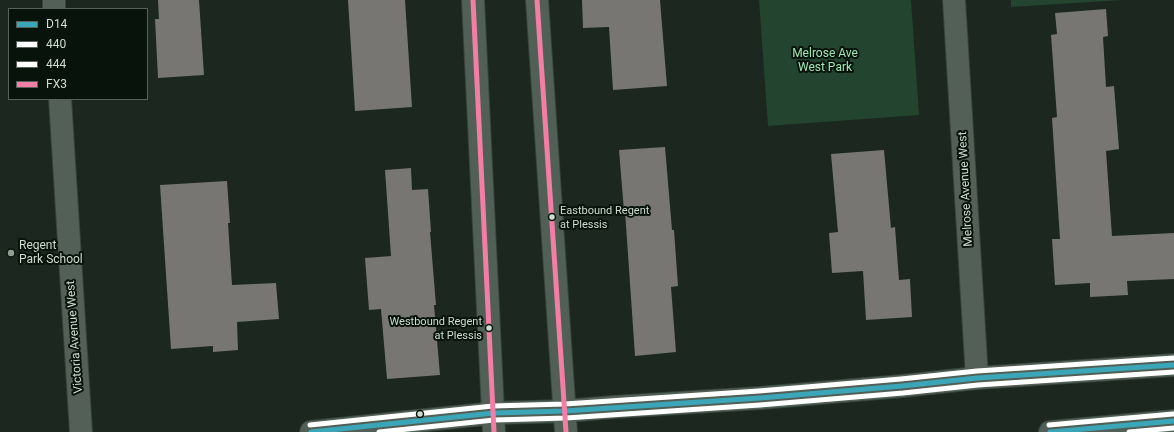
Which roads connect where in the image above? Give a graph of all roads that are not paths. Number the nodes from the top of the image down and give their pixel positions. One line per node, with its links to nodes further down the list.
1 (473, 0): 9 (main road)
2 (537, 0): 8 (main road)
3 (954, 0): 6 (street, Melrose Avenue West)
4 (60, 100): 10 (street, Victoria Avenue West)
5 (1174, 365): 6 (main road)
6 (977, 378): 8 (main road)
7 (1174, 421): 12 (main road)
8 (565, 422): 9 (main road)
9 (494, 423): 11 (main road)
10 (81, 432)
11 (311, 432)
12 (1050, 432)

